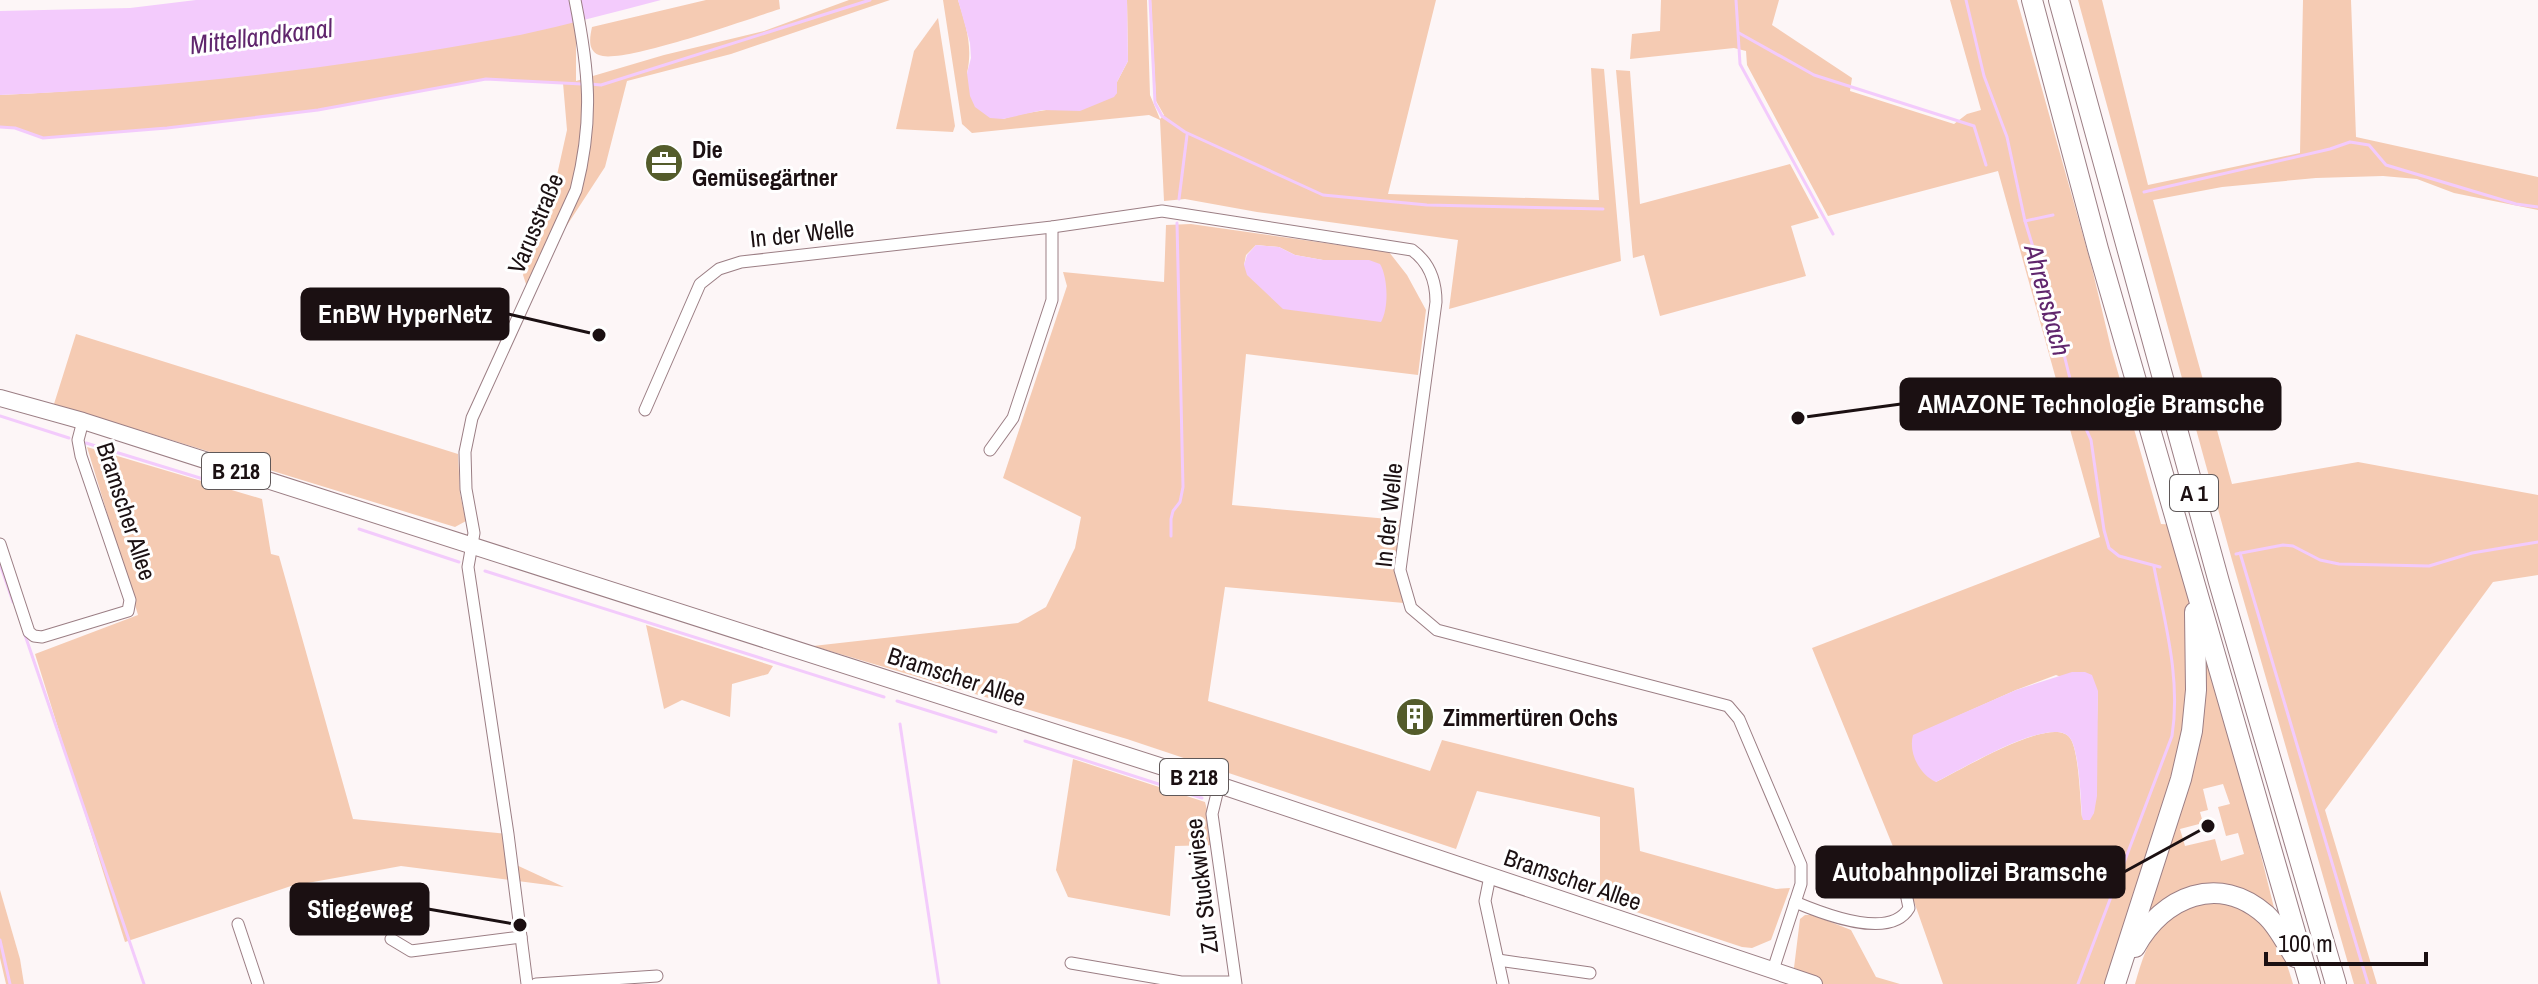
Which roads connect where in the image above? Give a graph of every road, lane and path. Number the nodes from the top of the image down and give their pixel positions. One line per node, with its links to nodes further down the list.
1 (575, 0): 10 (street, Varusstraße)
2 (2032, 0): 11 (highway, A 1)
3 (2059, 0): 33 (highway, A 1)
4 (1052, 227): 6 (street, In der Welle); 8 (street); 15 (street, In der Welle)
5 (0, 398): 7 (main road, Bramscher Allee / B 218)
6 (645, 410)
7 (83, 421): 9 (street, Bramscher Allee); 10 (main road, Bramscher Allee / B 218)
8 (990, 450)
9 (0, 544)
10 (472, 547): 12 (main road, Bramscher Allee / B 218); 17 (street, Varusstraße)
11 (2195, 588): 24 (highway, A 1); 31 (highway)
12 (1219, 785): 13 (main road, Bramscher Allee / B 218); 25 (street, Zur Stuckwiese)
13 (1490, 876): 19 (street); 23 (main road, Bramscher Allee / B 218)
14 (1904, 884): 15 (street)
15 (1795, 902): 23 (street, In der Welle)
16 (238, 924): 26 (street)
17 (521, 937): 18 (street); 27 (street, Varusstraße)
18 (391, 939)
19 (1498, 960): 21 (street); 29 (street)
20 (1071, 963): 25 (street, Zur Stuckwiese)
21 (1590, 973)
22 (657, 976): 28 (street)
23 (1779, 976): 30 (main road, Bramscher Allee / B 218)
24 (2309, 981): 32 (highway)
25 (1236, 983)
26 (258, 984)
27 (527, 984)
28 (536, 984)
29 (1503, 984)
30 (1814, 984)
31 (2115, 984)
32 (2122, 984)
33 (2336, 984)

